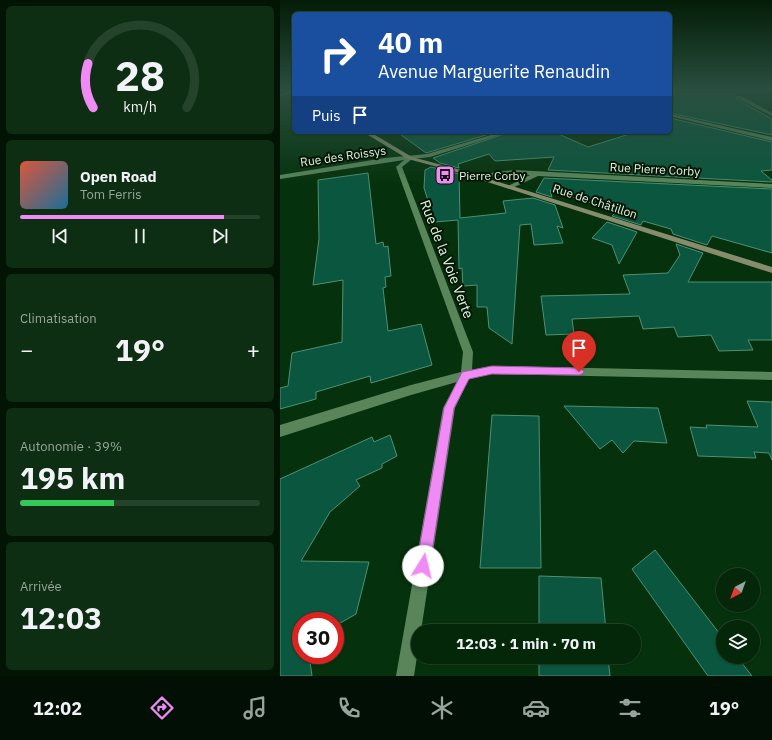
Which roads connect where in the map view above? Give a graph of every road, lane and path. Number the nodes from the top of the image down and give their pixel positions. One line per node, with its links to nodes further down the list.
1 (702, 123): 4 (street)
2 (369, 134): 5 (main road, Rue de Châtillon)
3 (500, 134): 5 (street, Rue des Roissys)
4 (772, 139)
5 (410, 158): 7 (street, Rue des Roissys); 8 (main road, Rue de Châtillon); 12 (street, Rue de la Voie Verte)
6 (537, 174): 8 (street, Rue Pierre Corby); 9 (street, Rue Pierre Corby); 10 (street, Rue Pierre Corby)
7 (280, 177)
8 (480, 178): 10 (main road, Rue de Châtillon)
9 (772, 186)
10 (510, 187): 11 (main road, Rue de Châtillon)
11 (772, 270)
12 (466, 375): 13 (street); 14 (street); 15 (street)
13 (772, 376)
14 (280, 431)
15 (405, 676)

